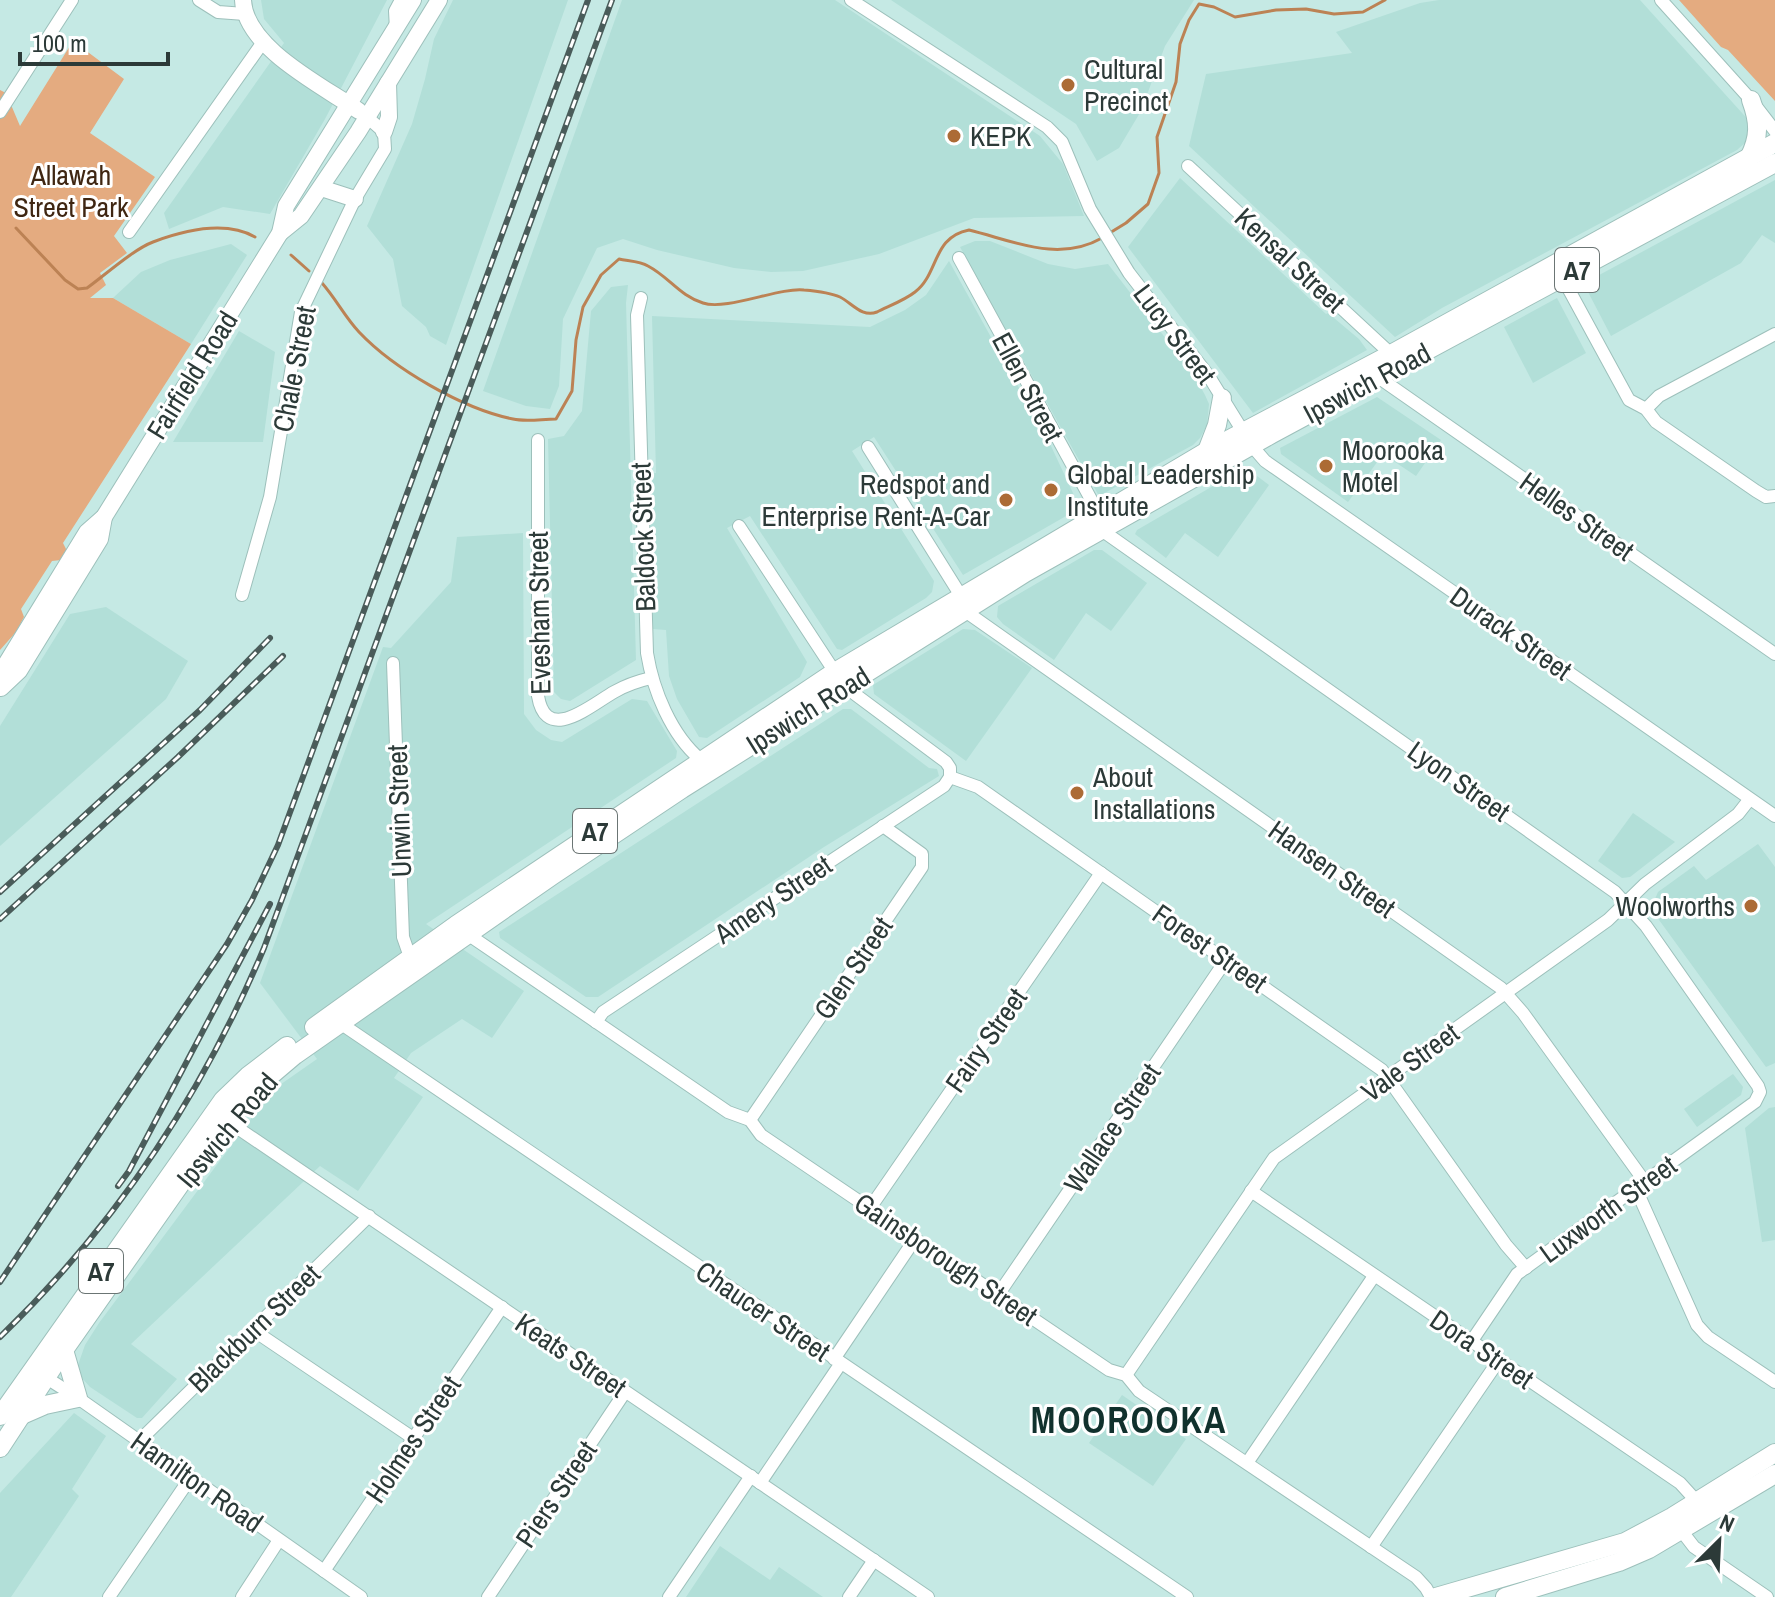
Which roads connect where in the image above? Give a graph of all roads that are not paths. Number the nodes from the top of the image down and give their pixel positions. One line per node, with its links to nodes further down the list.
1 (72, 0): 14 (street)
2 (199, 0): 8 (street)
3 (401, 0): 9 (street, Fairfield Road)
4 (413, 0): 9 (main road, Fairfield Road)
5 (439, 0): 11 (main road, Fairfield Road)
6 (851, 0): 32 (street, Lucy Street)
7 (1661, 0): 12 (street)
8 (244, 7): 10 (main road)
9 (396, 29): 13 (main road, Fairfield Road)
10 (263, 42): 13 (main road); 24 (street)
11 (388, 83): 15 (main road, Fairfield Road); 17 (main road)
12 (1751, 100): 16 (street); 19 (highway)
13 (350, 105): 15 (main road); 25 (main road, Fairfield Road)
14 (0, 112)
15 (367, 117): 17 (street); 22 (main road, Fairfield Road)
16 (1775, 131)
17 (384, 132): 23 (street, Chale Street)
18 (1775, 143): 19 (highway, Ipswich Road / A7)
19 (1749, 158): 30 (highway, Ipswich Road / A7)
20 (1775, 163): 27 (highway, Ipswich Road / A7)
21 (1188, 166): 30 (street, Kensal Street)
22 (321, 188): 23 (main road); 25 (main road, Fairfield Road)
23 (355, 199): 41 (street, Chale Street)
24 (129, 232)
25 (280, 233): 47 (main road, Fairfield Road)
26 (959, 258): 39 (street, Ellen Street)
27 (1562, 277): 31 (highway, Ipswich Road / A7); 33 (street)
28 (641, 298): 45 (street, Baldock Street)
29 (1775, 334): 33 (street)
30 (1391, 354): 34 (highway, Ipswich Road / A7)
31 (1378, 377): 34 (highway, Ipswich Road / A7); 43 (street, Helles Street)
32 (1222, 398): 34 (street, Lucy Street); 37 (highway)
33 (1646, 409): 38 (street)
34 (1247, 439): 37 (highway, Ipswich Road / A7); 39 (highway, Ipswich Road / A7); 50 (street, Durack Street)
35 (538, 440): 45 (street, Evesham Street)
36 (868, 447): 42 (street)
37 (1207, 451): 39 (highway, Ipswich Road / A7)
38 (1775, 496)
39 (1100, 522): 42 (highway, Ipswich Road / A7); 54 (street, Lyon Street)
40 (739, 526): 46 (street)
41 (242, 595)
42 (963, 604): 46 (highway, Ipswich Road / A7); 58 (street, Hansen Street)
43 (1775, 654)
44 (393, 663): 56 (street, Unwin Street)
45 (651, 678): 48 (street, Baldock Street)
46 (838, 680): 48 (highway, Ipswich Road / A7); 49 (street, Forest Street); 55 (highway, Ipswich Road / A7)
47 (0, 687)
48 (701, 760): 55 (highway, Ipswich Road / A7)
49 (950, 777): 52 (street, Amery Street); 53 (street, Forest Street)
50 (1749, 800): 51 (street, Durack Street); 54 (street, Vale Street)
51 (1775, 816)
52 (883, 826): 59 (street, Amery Street); 64 (street, Glen Street)
53 (1101, 873): 57 (street, Forest Street); 67 (street, Fairy Street)
54 (1626, 903): 58 (street, Vale Street); 62 (street, Lyon Street)
55 (462, 930): 56 (highway, Ipswich Road / A7); 59 (street, Gainsborough Street); 60 (highway, Ipswich Road / A7)
56 (410, 957): 63 (highway, Ipswich Road / A7)
57 (1226, 960): 61 (street, Forest Street); 72 (street, Wallace Street)
58 (1507, 992): 61 (street, Vale Street); 65 (street, Hansen Street)
59 (596, 1022): 64 (street, Gainsborough Street)
60 (340, 1023): 63 (highway, Ipswich Road / A7); 78 (street, Chaucer Street)
61 (1389, 1078): 66 (street, Vale Street); 70 (street, Forest Street)
62 (1760, 1092): 65 (street, Luxworth Street)
63 (221, 1117): 68 (street, Keats Street); 76 (highway, Ipswich Road / A7); 79 (highway, Ipswich Road / A7)
64 (750, 1120): 67 (street, Gainsborough Street)
65 (1640, 1185): 70 (street, Luxworth Street); 81 (street, Hansen Street)
66 (1251, 1191): 71 (street, Dora Street); 80 (street, Vale Street)
67 (870, 1208): 69 (street, Gainsborough Street)
68 (369, 1216): 73 (street, Keats Street); 74 (street, Blackburn Street)
69 (915, 1239): 72 (street, Gainsborough Street); 78 (street)
70 (1526, 1268): 75 (street, Luxworth Street)
71 (1374, 1276): 75 (street, Dora Street); 90 (street)
72 (998, 1295): 80 (street, Gainsborough Street)
73 (502, 1307): 82 (street, Keats Street); 86 (street, Holmes Street)
74 (253, 1330): 86 (street); 87 (street, Blackburn Street)
75 (1471, 1342): 77 (street, Dora Street)
76 (64, 1350): 79 (highway, Ipswich Road / A7); 83 (highway)
77 (1499, 1360): 94 (street, Dora Street); 97 (street)
78 (837, 1361): 93 (street); 100 (street, Chaucer Street)
79 (39, 1373): 83 (street, Hamilton Road); 84 (highway, Ipswich Road / A7); 85 (highway, Ipswich Road / A7)
80 (1126, 1375): 90 (street, Gainsborough Street)
81 (1775, 1382)
82 (625, 1392): 93 (street, Keats Street); 105 (street, Piers Street)
83 (78, 1398): 84 (highway); 87 (street, Hamilton Road)
84 (22, 1415): 88 (highway, Ipswich Road / A7)
85 (0, 1416)
86 (413, 1438): 99 (street, Holmes Street)
87 (139, 1441): 92 (street, Hamilton Road)
88 (0, 1448)
89 (1775, 1453): 94 (highway)
90 (1247, 1463): 97 (street, Gainsborough Street)
91 (1775, 1474): 94 (highway)
92 (191, 1477): 96 (street, Hamilton Road); 102 (street)
93 (755, 1480): 98 (street, Keats Street); 106 (street)
94 (1701, 1508): 95 (highway)
95 (1676, 1524): 101 (highway); 109 (highway); 110 (street)
96 (279, 1540): 99 (street, Hamilton Road); 103 (street)
97 (1371, 1547): 109 (street, Gainsborough Street)
98 (874, 1560): 107 (street); 108 (street, Keats Street)
99 (324, 1571): 104 (street, Hamilton Road)
100 (1180, 1595)
101 (1513, 1596)
102 (109, 1597)
103 (242, 1597)
104 (361, 1597)
105 (488, 1597)
106 (669, 1597)
107 (849, 1597)
108 (928, 1597)
109 (1433, 1597)
110 (1767, 1597)

